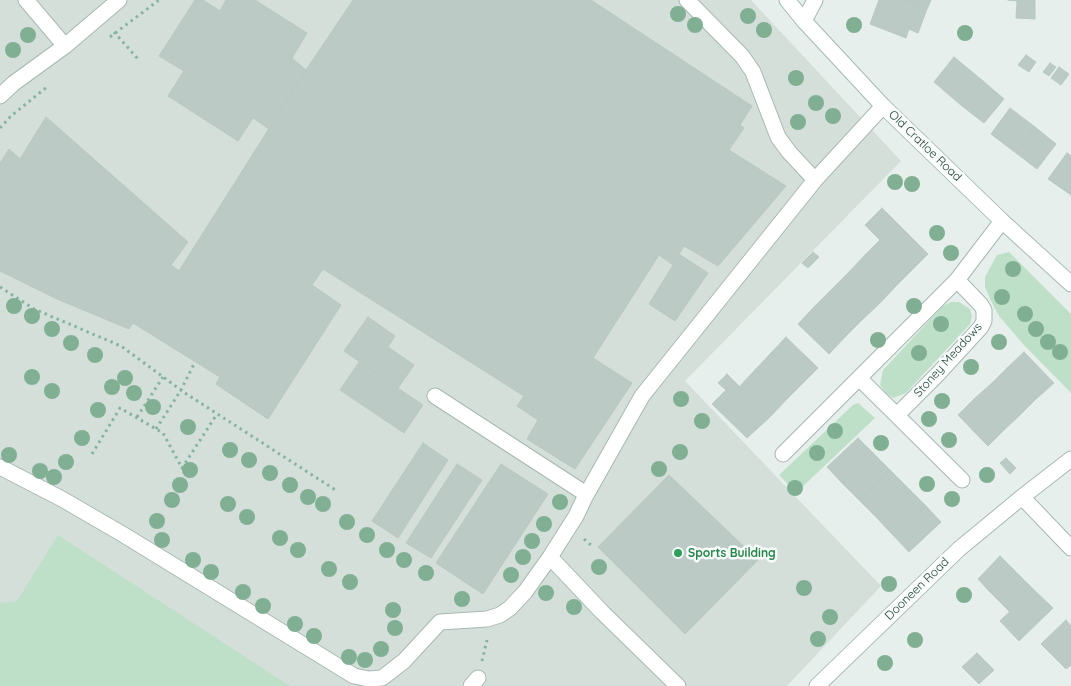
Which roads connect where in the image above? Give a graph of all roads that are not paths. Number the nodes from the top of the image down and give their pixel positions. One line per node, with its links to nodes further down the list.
1 (26, 0): 7 (street)
2 (119, 0): 7 (street)
3 (687, 0): 10 (street)
4 (786, 0): 6 (street, Old Cratloe Road)
5 (815, 0): 6 (street)
6 (804, 21): 9 (street, Old Cratloe Road)
7 (65, 46): 8 (street)
8 (0, 96)
9 (883, 106): 10 (street); 11 (street, Old Cratloe Road)
10 (815, 180): 21 (street)
11 (1002, 221): 12 (street); 13 (street, Old Cratloe Road)
12 (957, 280): 14 (street); 16 (street, Stoney Meadows)
13 (1071, 284)
14 (859, 378): 16 (street); 17 (street)
15 (435, 396): 21 (street)
16 (897, 415): 20 (street)
17 (784, 454)
18 (1071, 459): 22 (street, Dooneen Road)
19 (0, 467): 24 (street)
20 (962, 480)
21 (586, 494): 24 (street)
22 (1022, 496): 23 (street); 26 (street, Dooneen Road)
23 (1071, 548)
24 (550, 557): 25 (street)
25 (678, 686)
26 (817, 686)

